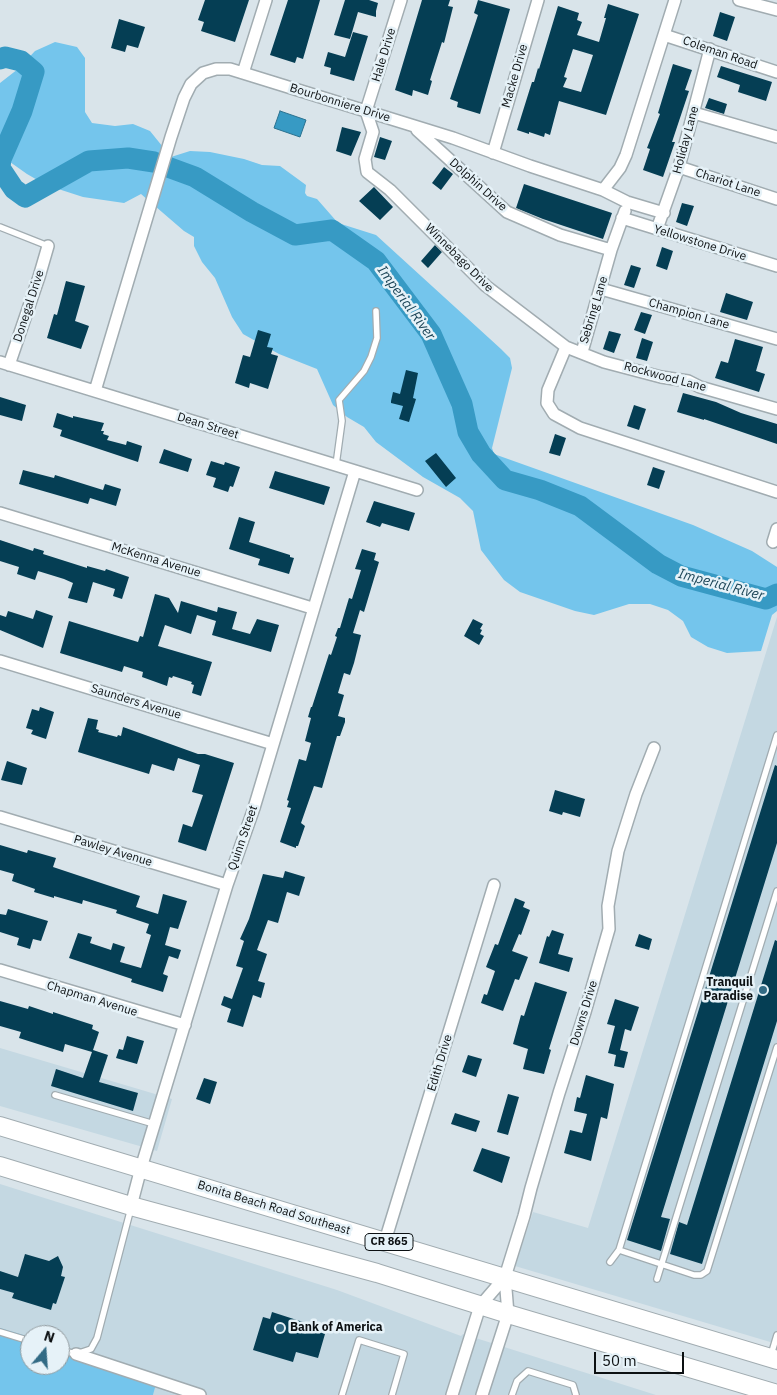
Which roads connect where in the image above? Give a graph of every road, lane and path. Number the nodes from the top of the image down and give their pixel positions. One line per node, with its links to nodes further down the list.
1 (266, 0): 10 (street)
2 (401, 0): 11 (street, Hale Drive)
3 (538, 0): 15 (street, Macke Drive)
4 (675, 0): 7 (street)
5 (739, 0): 6 (street)
6 (774, 6)
7 (664, 34): 8 (street, Coleman Road); 17 (street)
8 (710, 49): 9 (street, Coleman Road); 12 (street, Holiday Lane)
9 (777, 72)
10 (243, 73): 11 (street, Bourbonniere Drive); 33 (street, Bourbonniere Drive)
11 (366, 111): 13 (street, Bourbonniere Drive); 30 (street, Winnebago Drive)
12 (694, 112): 14 (street); 16 (street, Holiday Lane)
13 (411, 125): 15 (street, Bourbonniere Drive); 25 (street, Dolphin Drive)
14 (777, 138)
15 (493, 153): 17 (street, Bourbonniere Drive)
16 (679, 167): 18 (street, Chariot Lane); 20 (street, Holiday Lane)
17 (604, 190): 19 (street, Yellowstone Drive)
18 (777, 199)
19 (627, 202): 20 (street, Yellowstone Drive); 21 (street, Sebring Lane)
20 (664, 213): 23 (street, Holiday Lane)
21 (622, 218): 23 (street, Yellowstone Drive); 25 (street, Sebring Lane)
22 (0, 227): 24 (lane)
23 (657, 229): 26 (street, Yellowstone Drive)
24 (48, 246): 32 (street, Donegal Drive)
25 (611, 250): 27 (street, Sebring Lane)
26 (777, 266)
27 (601, 289): 29 (street, Champion Lane); 31 (street, Sebring Lane)
28 (376, 311): 35 (lane)
29 (777, 338)
30 (566, 347): 31 (street, Sebring Lane); 38 (street, Sebring Lane)
31 (582, 352): 34 (street, Rockwood Lane)
32 (5, 364): 33 (street, Dean Street)
33 (94, 391): 35 (street, Dean Street)
34 (777, 410)
35 (336, 465): 36 (street, Dean Street)
36 (355, 471): 37 (street, Dean Street); 42 (street, Quinn Street)
37 (417, 490)
38 (777, 492)
39 (0, 513): 42 (street, McKenna Avenue)
40 (777, 529): 41 (street)
41 (773, 542)
42 (312, 608): 45 (street, Quinn Street)
43 (0, 661): 45 (street, Saunders Avenue)
44 (777, 735): 61 (lane)
45 (273, 744): 49 (street, Quinn Street)
46 (654, 748): 64 (street, Downs Drive)
47 (0, 817): 49 (street, Pawley Avenue)
48 (494, 885): 60 (street, Edith Drive)
49 (227, 886): 52 (street, Quinn Street)
50 (777, 891): 63 (lane)
51 (0, 970): 52 (street, Chapman Avenue)
52 (184, 1026): 55 (street, Quinn Street)
53 (777, 1047): 63 (lane)
54 (55, 1095): 55 (lane)
55 (154, 1124): 58 (street, Quinn Street)
56 (0, 1126): 58 (main road, Bonita Beach Road Southeast / CR 865)
57 (0, 1166): 59 (main road, CR 865)
58 (141, 1168): 59 (street, Quinn Street); 60 (main road, Bonita Beach Road Southeast / CR 865)
59 (131, 1206): 66 (main road, CR 865); 72 (lane)
60 (385, 1241): 64 (main road, Bonita Beach Road Southeast / CR 865)
61 (619, 1250): 62 (lane); 63 (lane)
62 (610, 1262)
63 (662, 1265): 65 (lane)
64 (505, 1278): 66 (street); 67 (street); 73 (main road, Bonita Beach Road Southeast / CR 865)
65 (657, 1279)
66 (480, 1306): 67 (main road, CR 865); 79 (street)
67 (508, 1314): 75 (main road, CR 865); 80 (street)
68 (0, 1332): 70 (lane)
69 (777, 1335): 73 (lane)
70 (20, 1338)
71 (70, 1352): 72 (lane)
72 (80, 1353): 74 (street)
73 (774, 1359)
74 (173, 1391): 76 (street)
75 (777, 1394)
76 (200, 1395)
77 (342, 1395): 78 (lane)
78 (392, 1395)
79 (452, 1395)
80 (482, 1395)
81 (512, 1395): 82 (lane)
82 (576, 1395)

